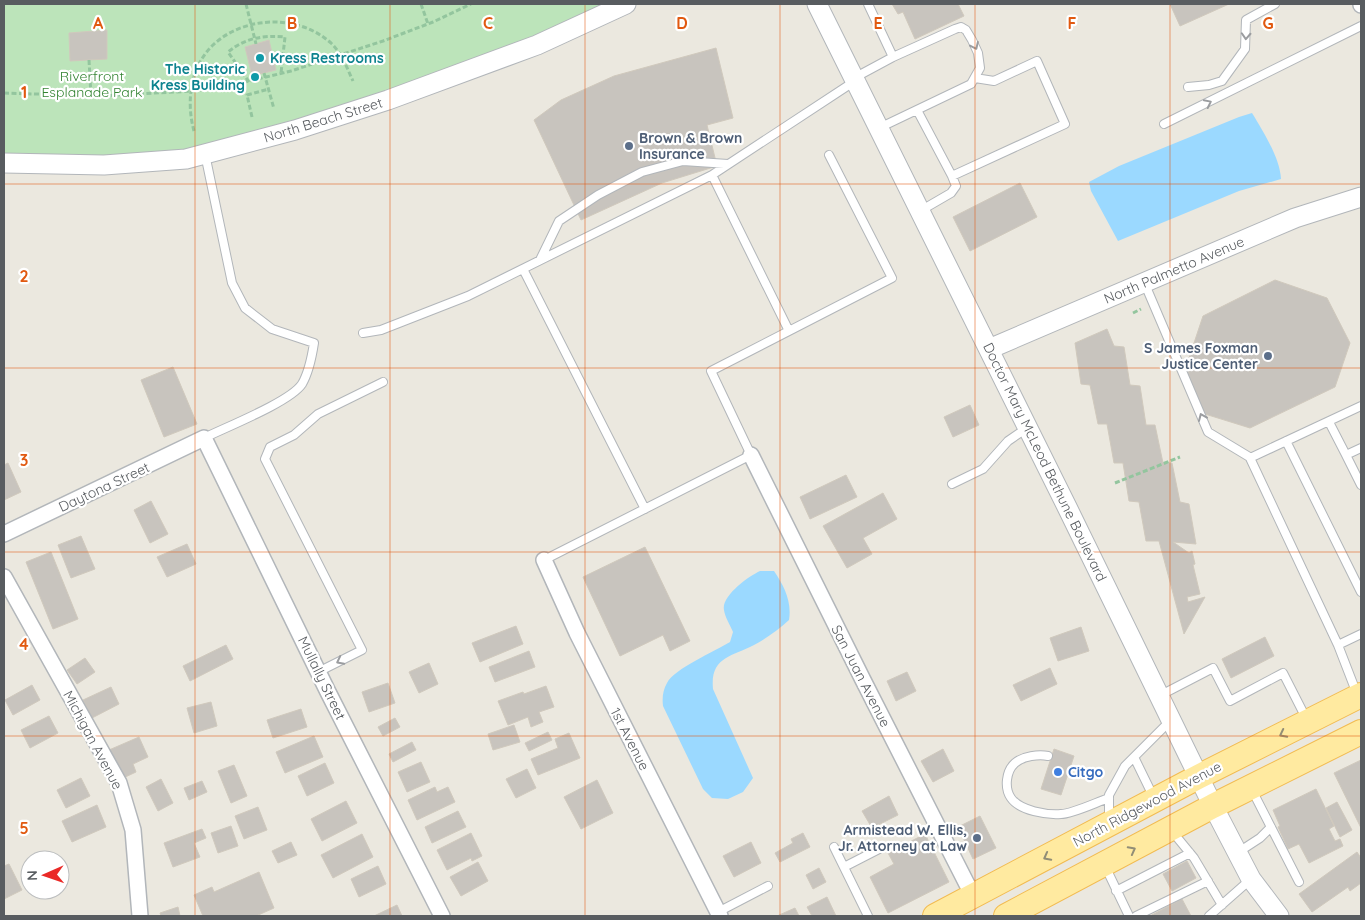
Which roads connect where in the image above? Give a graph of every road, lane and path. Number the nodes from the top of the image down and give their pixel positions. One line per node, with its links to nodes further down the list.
1 (421, 4): 8 (path)
2 (471, 4): 8 (path)
3 (626, 4): 34 (street, North Beach Street)
4 (817, 4): 21 (street, Doctor Mary McLeod Bethune Boulevard)
5 (868, 4): 14 (lane)
6 (1275, 4): 23 (lane, one-way to 23)
7 (246, 6): 9 (path)
8 (428, 24): 13 (path)
9 (251, 25): 11 (path); 13 (path); 25 (path)
10 (1361, 26): 31 (lane, one-way to 10)
11 (254, 38): 12 (path); 17 (path); 22 (path)
12 (256, 44)
13 (341, 55): 17 (path); 20 (path)
14 (893, 57): 19 (lane, one-way to 19); 21 (lane)
15 (89, 60): 27 (path)
16 (264, 73): 18 (path)
17 (281, 74): 18 (path)
18 (266, 78): 22 (path); 24 (path)
19 (975, 78): 29 (lane); 39 (lane)
20 (353, 80)
21 (854, 80): 32 (street, Doctor Mary McLeod Bethune Boulevard); 37 (lane)
22 (249, 82): 25 (path)
23 (1188, 87)
24 (269, 89): 28 (path); 30 (path)
25 (190, 90): 27 (path); 33 (path)
26 (4, 92): 27 (path)
27 (91, 96)
28 (274, 110)
29 (917, 110): 32 (lane); 39 (lane)
30 (252, 117)
31 (1164, 124)
32 (879, 128): 41 (street, Doctor Mary McLeod Bethune Boulevard)
33 (194, 130)
34 (205, 154): 36 (street, North Beach Street); 54 (lane)
35 (828, 155): 47 (lane)
36 (4, 163)
37 (728, 164): 38 (lane); 42 (lane)
38 (712, 175): 42 (lane); 47 (lane)
39 (952, 176): 41 (lane)
40 (1361, 197): 44 (street, North Palmetto Avenue)
41 (920, 211): 49 (street, Doctor Mary McLeod Bethune Boulevard)
42 (540, 260): 43 (lane)
43 (523, 269): 48 (lane); 64 (lane)
44 (1144, 282): 49 (street, North Palmetto Avenue); 60 (lane, one-way to 44)
45 (1141, 309): 46 (path)
46 (1133, 312)
47 (789, 331): 57 (lane)
48 (363, 333)
49 (989, 349): 53 (street, Doctor Mary McLeod Bethune Boulevard)
50 (383, 382): 71 (lane, one-way to 71)
51 (1361, 406): 52 (lane)
52 (1328, 422): 55 (lane); 58 (lane)
53 (1028, 427): 62 (lane); 72 (street, Doctor Mary McLeod Bethune Boulevard)
54 (204, 438): 65 (street, Daytona Street); 71 (street, Mullally Street)
55 (1286, 441): 60 (lane); 68 (lane)
56 (1361, 448): 58 (lane)
57 (752, 455): 64 (lane); 98 (street, San Juan Avenue)
58 (1346, 455): 63 (lane)
59 (1180, 457): 61 (path)
60 (1251, 458): 70 (lane)
61 (1115, 483)
62 (952, 484)
63 (1361, 485)
64 (645, 509): 66 (lane)
65 (4, 534)
66 (544, 560): 100 (street, 1st Avenue)
67 (4, 577): 101 (street, Michigan Avenue)
68 (1361, 592)
69 (1361, 634): 70 (lane)
70 (1338, 645): 73 (lane)
71 (318, 672): 102 (street, Mullally Street)
72 (1159, 696): 74 (street, Doctor Mary McLeod Bethune Boulevard); 75 (lane)
73 (1360, 696): 75 (main road, North Ridgewood Avenue)
74 (1171, 720): 78 (lane); 79 (street, Doctor Mary McLeod Bethune Boulevard)
75 (1308, 722): 79 (main road, North Ridgewood Avenue, one-way to 79)
76 (1361, 732): 80 (main road)
77 (1048, 756): 81 (lane)
78 (1134, 757): 81 (lane); 82 (lane)
79 (1198, 777): 82 (main road, North Ridgewood Avenue); 83 (street, Doctor Mary McLeod Bethune Boulevard)
80 (1250, 787): 83 (main road); 85 (lane)
81 (1108, 798): 84 (lane)
82 (1155, 800): 84 (main road, North Ridgewood Avenue)
83 (1212, 806): 86 (main road); 90 (street, Doctor Mary McLeod Bethune Boulevard)
84 (1109, 824): 98 (main road, North Ridgewood Avenue, one-way to 98)
85 (1271, 827): 90 (lane); 95 (lane)
86 (1170, 829): 89 (lane); 91 (main road, one-way to 86)
87 (834, 847): 92 (lane)
88 (881, 848): 92 (lane)
89 (1190, 853): 94 (lane); 97 (lane)
90 (1237, 853): 93 (street, Doctor Mary McLeod Bethune Boulevard)
91 (1104, 864): 97 (lane); 105 (main road)
92 (844, 867): 103 (lane)
93 (1251, 879): 99 (lane); 109 (street, Doctor Mary McLeod Bethune Boulevard)
94 (1208, 881): 99 (lane); 107 (lane)
95 (1299, 882)
96 (768, 886): 100 (lane)
97 (1116, 891): 106 (lane)
98 (973, 896): 104 (main road, North Ridgewood Avenue)
99 (1222, 904): 108 (lane)
100 (719, 914)
101 (140, 916)
102 (442, 916)
103 (868, 916)
104 (935, 916)
105 (1006, 916)
106 (1129, 916)
107 (1136, 916)
108 (1209, 916)
109 (1279, 916)

